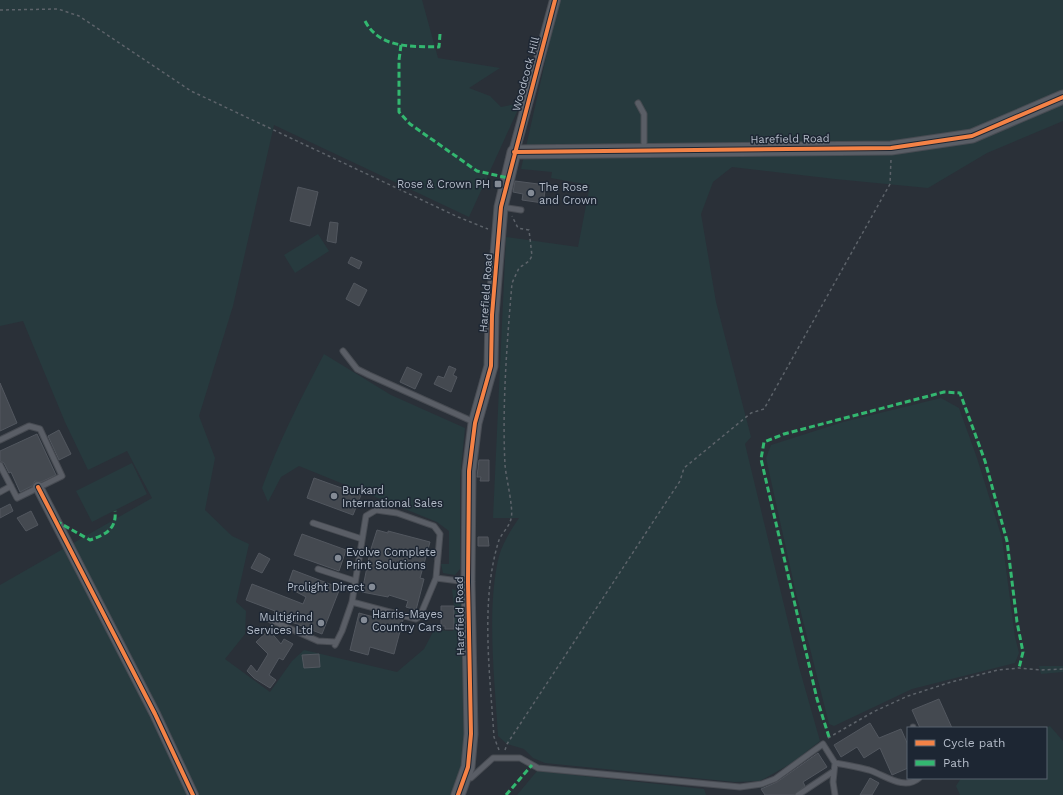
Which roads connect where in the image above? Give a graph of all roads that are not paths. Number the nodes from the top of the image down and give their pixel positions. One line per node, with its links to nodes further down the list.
1 (555, 0): 5 (street, Woodcock Hill)
2 (1063, 97): 4 (street, Harefield Road)
3 (638, 103): 4 (lane)
4 (644, 150): 5 (street, Harefield Road)
5 (514, 152): 6 (street, Harefield Road)
6 (501, 207): 7 (lane); 9 (street, Harefield Road)
7 (521, 210)
8 (343, 351): 9 (lane)
9 (475, 423): 20 (street, Harefield Road)
10 (0, 440): 13 (lane)
11 (0, 465): 12 (lane)
12 (11, 486): 13 (lane); 14 (lane)
13 (38, 487): 27 (street)
14 (0, 492)
15 (313, 523): 16 (lane)
16 (362, 539): 18 (lane); 19 (lane)
17 (318, 569): 19 (lane)
18 (436, 578): 20 (lane); 21 (lane)
19 (355, 581): 21 (lane)
20 (468, 582): 25 (street, Harefield Road)
21 (352, 602): 22 (lane)
22 (264, 617)
23 (835, 764): 24 (lane); 25 (lane); 26 (lane)
24 (834, 771): 29 (lane); 30 (lane)
25 (464, 776): 28 (street, Harefield Road)
26 (918, 779)
27 (193, 795)
28 (458, 795)
29 (798, 795)
30 (835, 795)

